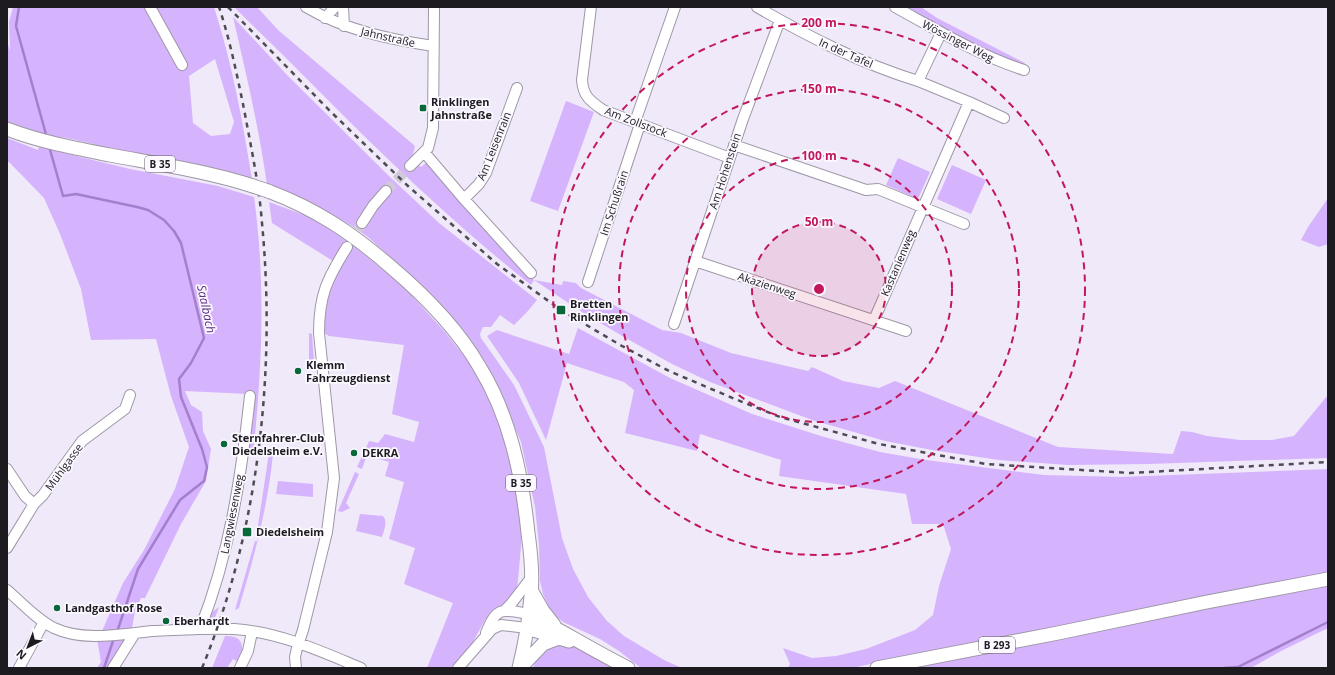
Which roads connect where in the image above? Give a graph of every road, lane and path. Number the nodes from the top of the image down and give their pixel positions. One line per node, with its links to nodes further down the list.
1 (150, 7): 15 (street)
2 (306, 7): 10 (street, Jahnstraße)
3 (335, 7): 10 (street)
4 (343, 7): 12 (street)
5 (434, 7): 14 (street)
6 (591, 7): 21 (street, Am Zollstock)
7 (675, 7): 21 (street, Im Schußrain)
8 (757, 7): 11 (street, In der Tafel)
9 (895, 7): 13 (street, Wössinger Weg)
10 (325, 18): 12 (street, Jahnstraße)
11 (780, 20): 17 (street, In der Tafel); 23 (street, Am Hohenstein)
12 (344, 26): 14 (street, Jahnstraße)
13 (941, 32): 16 (street, Wössinger Weg); 17 (street)
14 (433, 46): 24 (street)
15 (182, 65)
16 (1024, 70)
17 (918, 82): 19 (street, In der Tafel)
18 (518, 88): 28 (street, Am Leisenrain)
19 (969, 102): 20 (street, In der Tafel); 29 (street, Kastanienweg)
20 (1004, 118)
21 (637, 123): 25 (street, Am Zollstock); 35 (street, Im Schußrain)
22 (7, 129): 45 (main road, B 35, bridge)
23 (734, 145): 25 (street, Am Hohenstein); 29 (street)
24 (424, 152): 26 (street); 28 (street)
25 (730, 158): 33 (street, Am Hohenstein)
26 (410, 166)
27 (386, 191): 30 (street)
28 (464, 199): 34 (street)
29 (922, 207): 31 (street); 36 (street, Kastanienweg)
30 (362, 222)
31 (964, 224)
32 (347, 248): 56 (street)
33 (695, 261): 36 (street, Akazienweg); 37 (street, Am Hohenstein)
34 (531, 273)
35 (588, 282)
36 (874, 320): 38 (street, Akazienweg)
37 (674, 324)
38 (906, 331)
39 (130, 395): 42 (street, Mühlgasse)
40 (250, 396): 51 (street, Langwiesenweg)
41 (7, 469): 42 (street)
42 (34, 504): 43 (street, Mühlgasse)
43 (7, 548)
44 (1328, 579): 65 (main road, B 293)
45 (531, 584): 47 (street); 48 (main road, B 35); 54 (main road)
46 (7, 590): 49 (street)
47 (505, 610): 48 (street); 55 (street)
48 (529, 614): 50 (main road, B 35); 54 (main road)
49 (44, 622): 53 (street); 57 (street)
50 (527, 628): 54 (main road); 55 (street); 63 (main road, B 35)
51 (200, 629): 52 (street); 53 (street)
52 (252, 632): 56 (street); 59 (street)
53 (135, 633): 58 (street)
54 (558, 633): 63 (main road); 64 (main road)
55 (484, 637): 62 (street)
56 (298, 643): 60 (street); 61 (street)
57 (19, 668)
58 (113, 668)
59 (240, 668)
60 (296, 668)
61 (361, 668)
62 (458, 668)
63 (519, 668)
64 (628, 668)
65 (877, 668)

